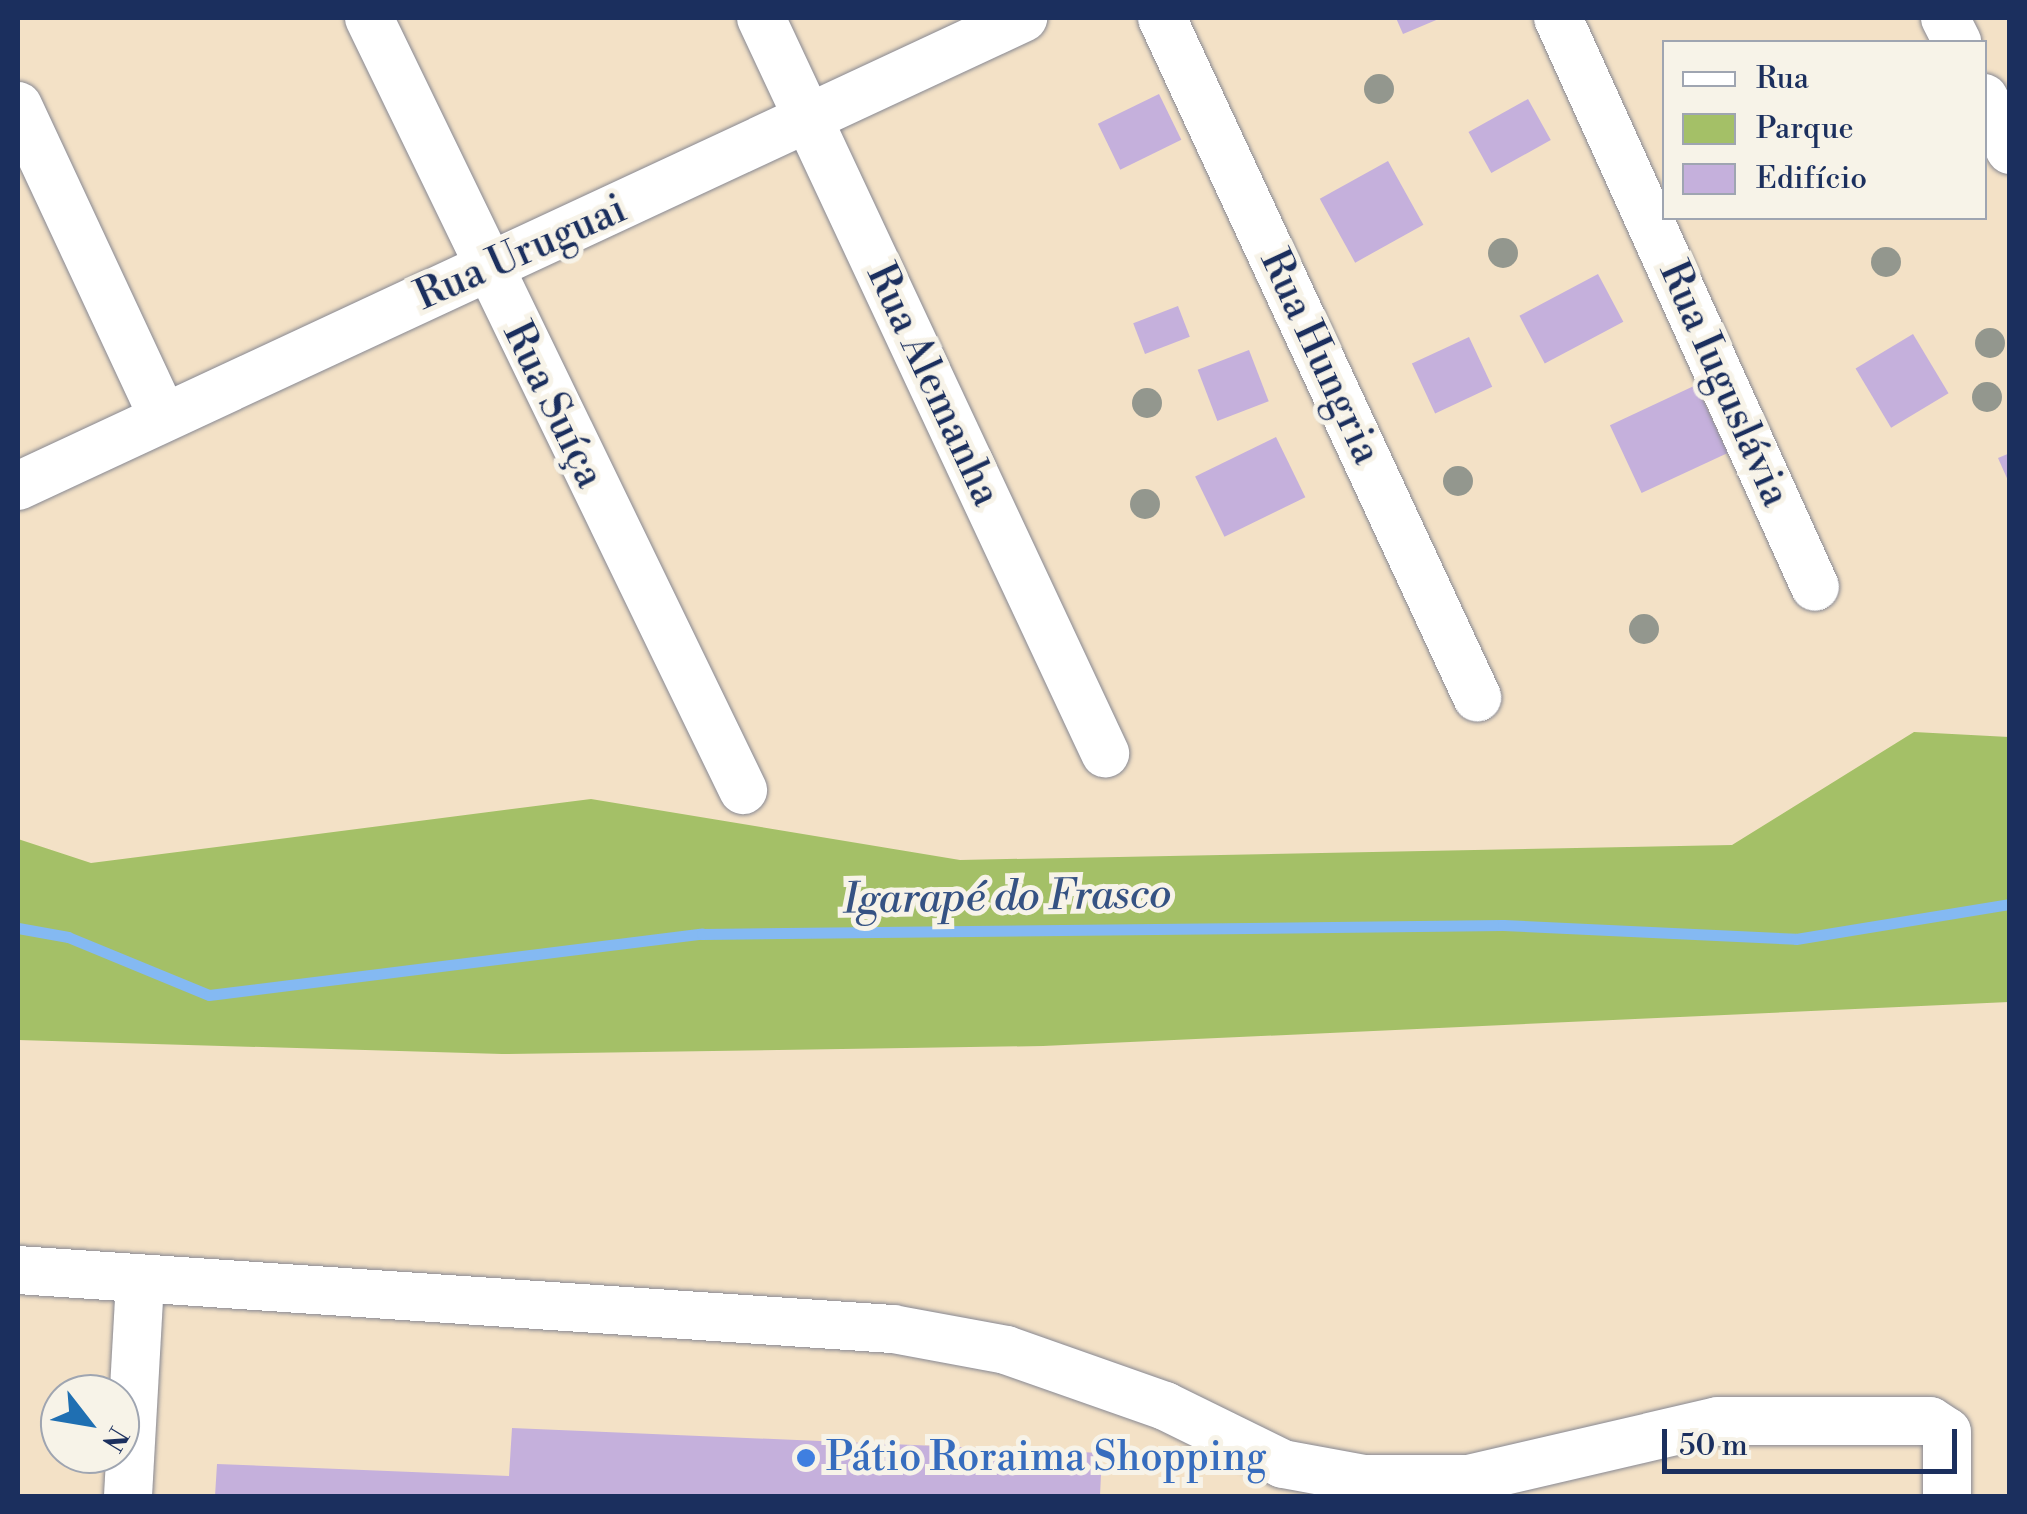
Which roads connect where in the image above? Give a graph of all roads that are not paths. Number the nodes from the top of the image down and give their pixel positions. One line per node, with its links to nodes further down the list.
1 (368, 18): 12 (street, Rua Suíça)
2 (760, 18): 10 (street, Rua Alemanha)
3 (1022, 18): 10 (street, Rua Uruguai)
4 (1162, 18): 16 (street, Rua Hungria)
5 (1558, 18): 15 (street, Rua Iuguslávia)
6 (1945, 18): 7 (street)
7 (1957, 40)
8 (1987, 104): 11 (street)
9 (18, 106): 13 (street)
10 (810, 123): 12 (street, Rua Uruguai); 17 (street, Rua Alemanha)
11 (2010, 150)
12 (485, 269): 13 (street, Rua Uruguai); 18 (street, Rua Suíça)
13 (163, 417): 14 (street, Rua Uruguai)
14 (18, 486)
15 (1815, 587)
16 (1477, 697)
17 (1105, 752)
18 (744, 790)
19 (18, 1270): 20 (street)
20 (140, 1281): 21 (street); 22 (street)
21 (128, 1496)
22 (1948, 1496)

